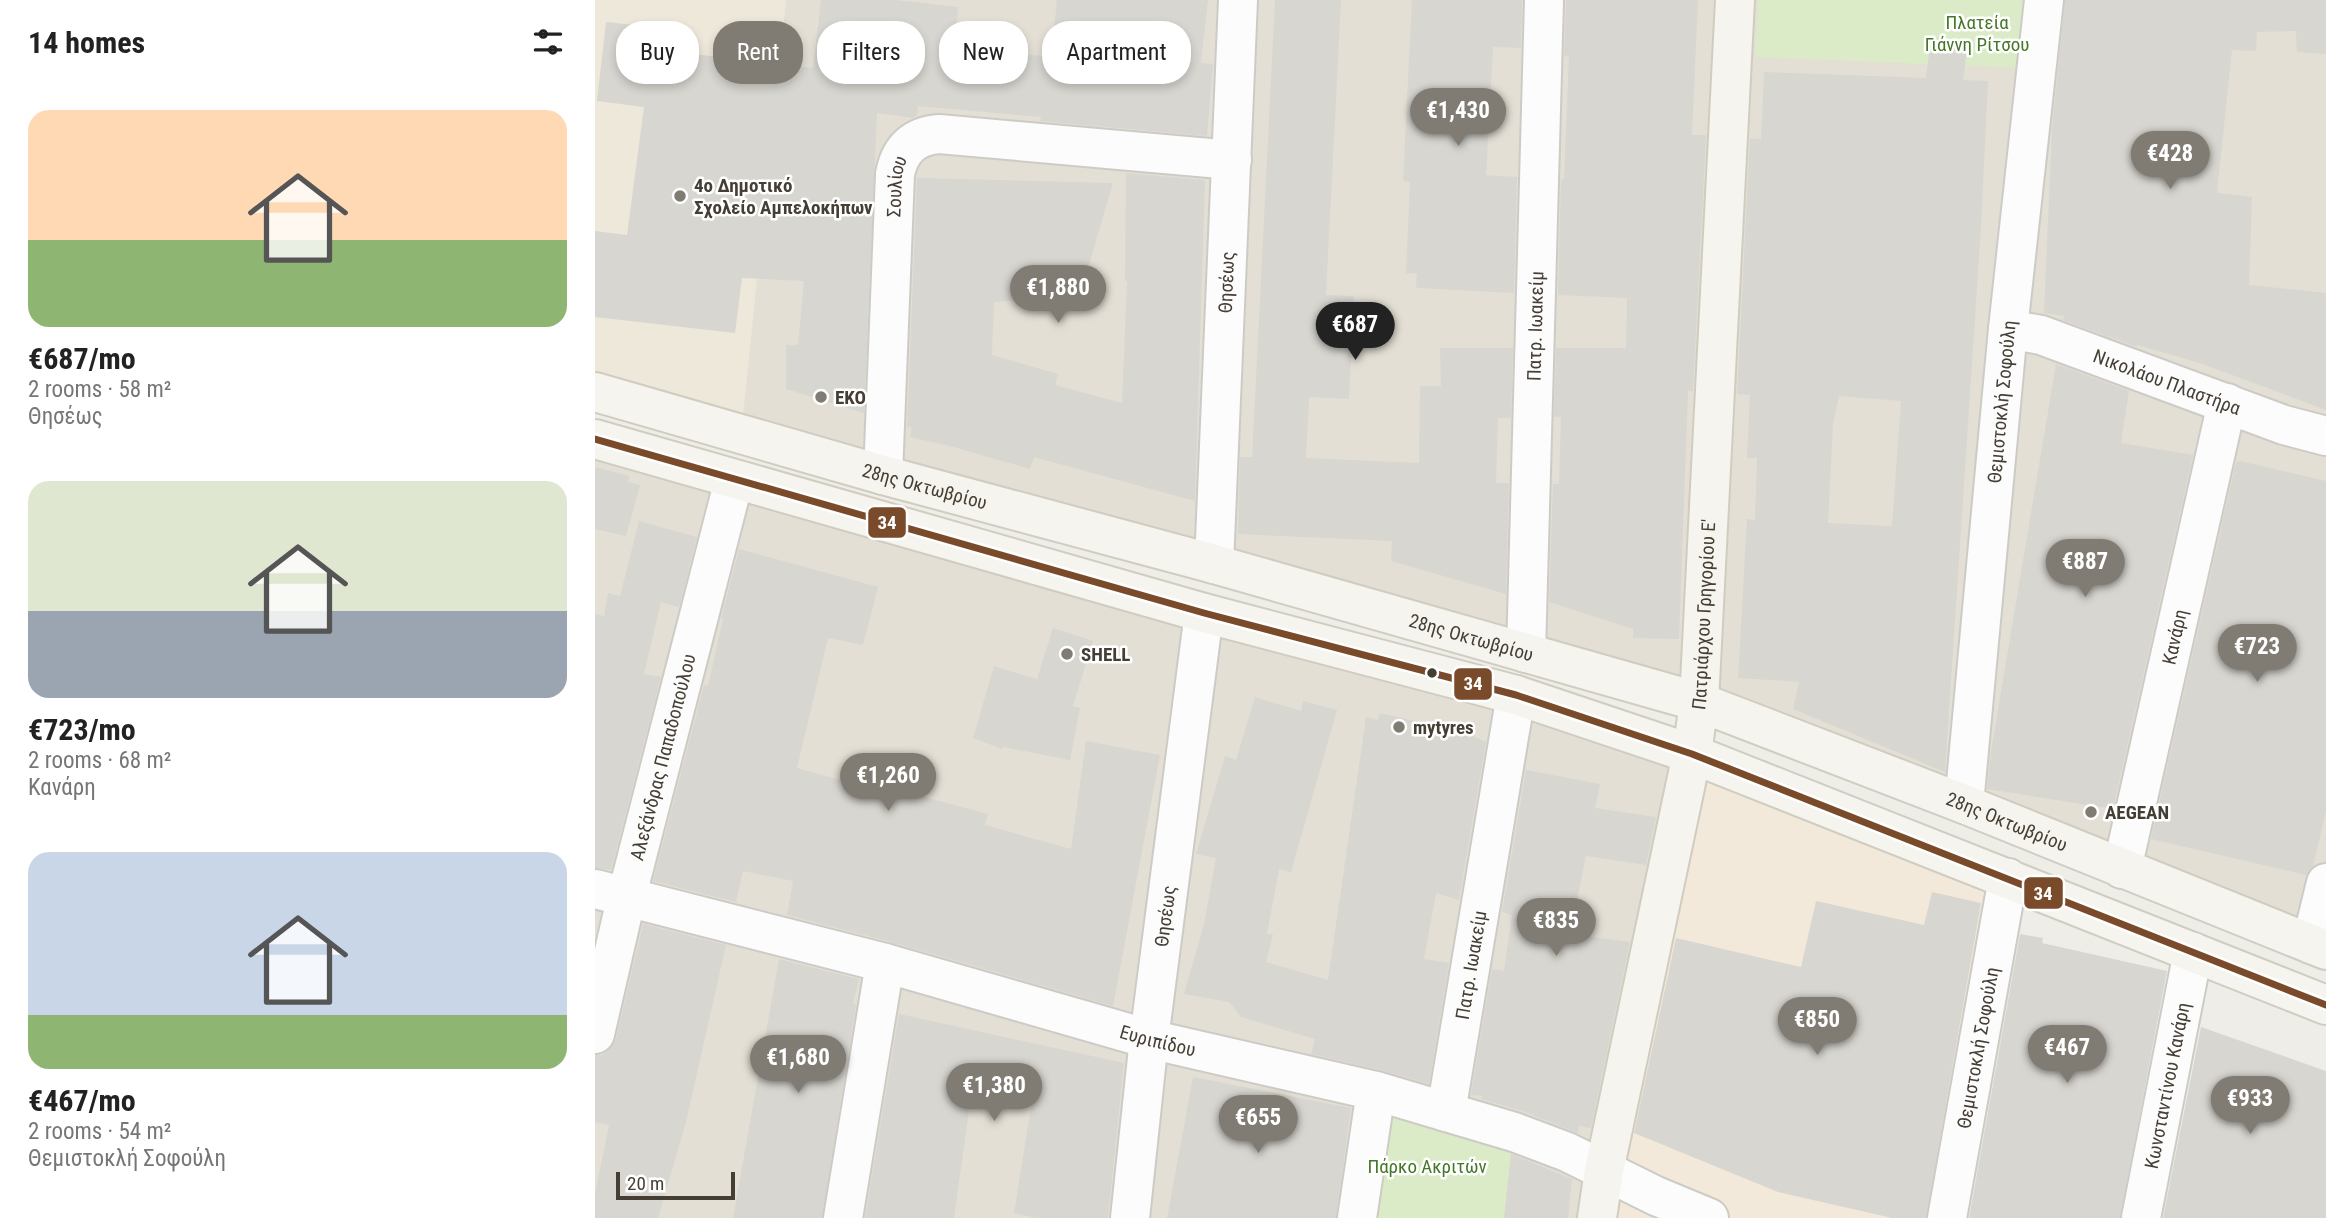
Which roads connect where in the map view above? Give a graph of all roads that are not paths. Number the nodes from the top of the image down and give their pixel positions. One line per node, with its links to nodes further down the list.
1 (1238, 0): 5 (street, Θησέως)
2 (1543, 0): 15 (street, Πατρ. Ιωακείμ)
3 (1735, 0): 17 (main road, Πατριάρχου Γρηγορίου Ε')
4 (2044, 0): 6 (street, Θεμιστοκλή Σοφούλη)
5 (1232, 160): 11 (street, Σουλίου); 13 (street, Θησέως)
6 (2008, 329): 8 (street, Νικολάου Πλαστήρα); 19 (street, Θεμιστοκλή Σοφούλη)
7 (595, 392): 11 (main road, 28ης Οκτωβρίου)
8 (2227, 403): 9 (street, Νικολάου Πλαστήρα); 20 (street, Κανάρη)
9 (2326, 436)
10 (595, 439): 12 (main road)
11 (883, 475): 13 (main road, 28ης Οκτωβρίου)
12 (734, 480): 14 (main road); 23 (street, Αλεξάνδρας Παπαδοπούλου)
13 (1214, 564): 15 (main road, 28ης Οκτωβρίου)
14 (1204, 613): 16 (main road); 29 (street, Θησέως)
15 (1526, 653): 17 (main road, 28ης Οκτωβρίου)
16 (1516, 695): 18 (main road); 31 (street, Πατρ. Ιωακείμ)
17 (1699, 702): 18 (main road, Πατριάρχου Γρηγορίου Ε'); 19 (main road, 28ης Οκτωβρίου)
18 (1692, 754): 21 (main road); 32 (main road, Πατριάρχου Γρηγορίου Ε')
19 (1965, 804): 20 (main road, 28ης Οκτωβρίου)
20 (2122, 869): 24 (main road, 28ης Οκτωβρίου)
21 (2008, 878): 25 (main road); 38 (street, Θεμιστοκλή Σοφούλη)
22 (2326, 883): 24 (street)
23 (611, 892): 26 (street, Ευριπίδου); 28 (street, Αλεξάνδρας Παπαδοπούλου)
24 (2319, 947)
25 (2193, 952): 27 (main road); 39 (street, Κωνσταντίνου Κανάρη)
26 (885, 963): 29 (street, Ευριπίδου); 33 (street)
27 (2326, 1005)
28 (595, 1034)
29 (1149, 1038): 30 (street, Ευριπίδου); 34 (street, Θησέως)
30 (1376, 1091): 31 (street, Ευριπίδου); 35 (street)
31 (1445, 1112): 32 (street, Ευριπίδου)
32 (1604, 1171): 36 (main road, Πατριάρχου Γρηγορίου Ε'); 37 (street, Ευριπίδου)
33 (843, 1218)
34 (1130, 1218)
35 (1357, 1218)
36 (1597, 1218)
37 (1709, 1218)
38 (1947, 1218)
39 (2141, 1218)

